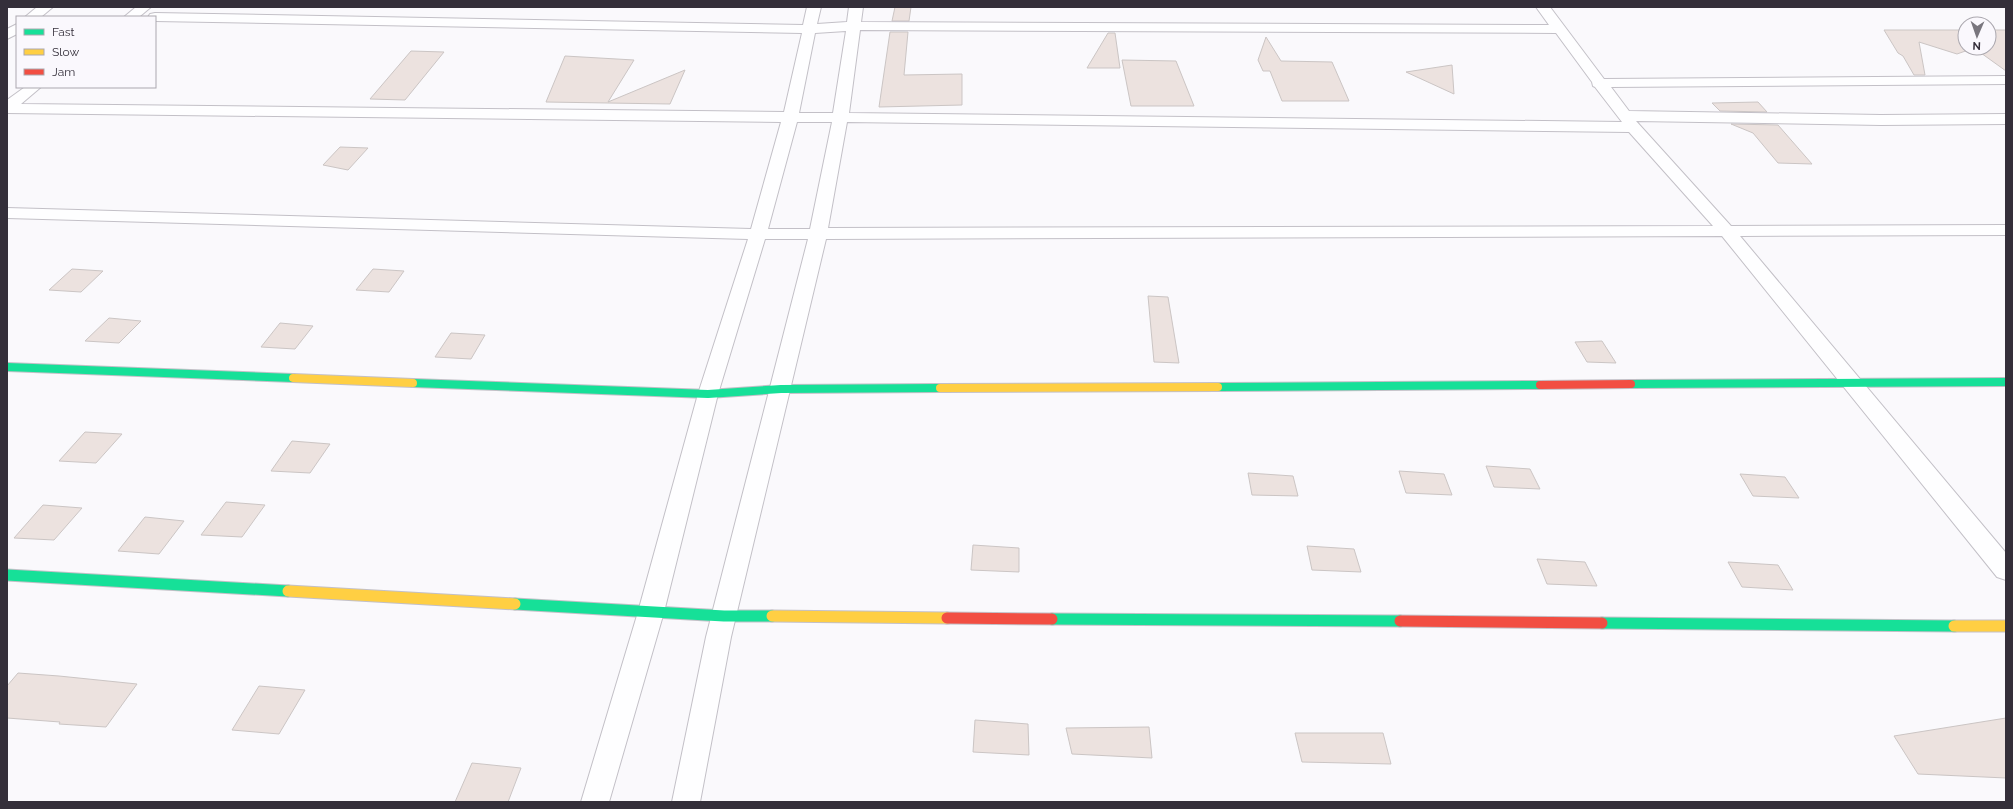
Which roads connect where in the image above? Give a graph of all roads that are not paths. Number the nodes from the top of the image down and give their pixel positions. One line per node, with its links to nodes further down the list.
1 (46, 7): 5 (street)
2 (144, 7): 6 (street)
3 (814, 7): 10 (street)
4 (1543, 7): 11 (street)
5 (33, 16)
6 (131, 16)
7 (156, 17): 10 (street)
8 (855, 17): 10 (street); 11 (street); 18 (street)
9 (16, 28): 12 (street)
10 (808, 29): 17 (street)
11 (1561, 29): 14 (street)
12 (7, 35)
13 (2006, 80): 14 (street)
14 (1598, 82): 20 (street)
15 (33, 88): 16 (street)
16 (7, 107): 17 (street)
17 (790, 118): 18 (street); 24 (street)
18 (842, 118): 20 (street); 25 (street)
19 (2006, 119): 20 (street)
20 (1629, 121): 22 (street)
21 (7, 213): 24 (street)
22 (1725, 230): 23 (street); 25 (street); 27 (street)
23 (2006, 230)
24 (758, 234): 25 (street); 30 (street)
25 (817, 234): 29 (street)
26 (7, 367): 30 (street)
27 (1850, 382): 28 (street); 29 (street); 31 (street)
28 (2006, 382)
29 (781, 389): 30 (street); 34 (street)
30 (708, 394): 33 (street)
31 (2006, 570)
32 (7, 575): 33 (street)
33 (651, 612): 34 (street); 36 (street)
34 (724, 616): 35 (street); 37 (street)
35 (2006, 626)
36 (595, 802)
37 (686, 802)

